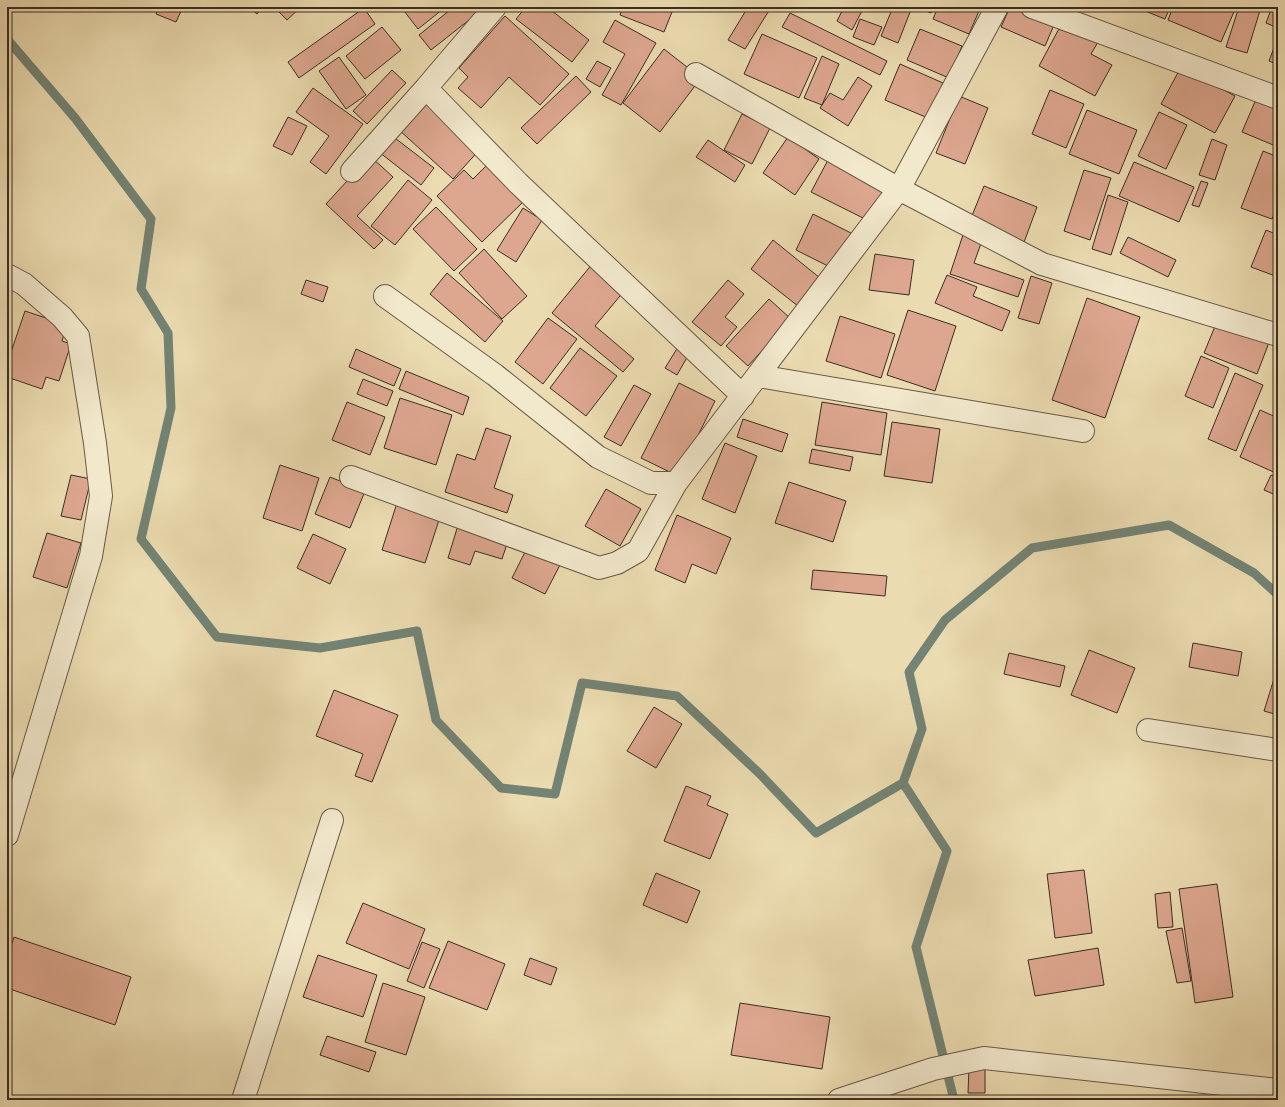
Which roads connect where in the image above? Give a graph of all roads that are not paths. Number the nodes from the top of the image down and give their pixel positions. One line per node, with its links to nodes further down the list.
1 (996, 7): 8 (street)
2 (1032, 7): 6 (street)
3 (492, 8): 5 (street)
4 (696, 74): 8 (street)
5 (426, 88): 7 (street); 13 (street)
6 (1278, 98)
7 (352, 171)
8 (898, 189): 11 (street); 12 (street)
9 (7, 275): 20 (street)
10 (385, 296): 16 (street)
11 (1278, 335)
12 (758, 376): 13 (street); 14 (street)
13 (743, 396): 16 (street)
14 (1083, 431)
15 (351, 477): 16 (street)
16 (676, 483)
17 (1148, 730): 18 (street)
18 (1278, 750)
19 (332, 820): 22 (street)
20 (7, 835)
21 (1278, 1090): 23 (street)
22 (243, 1100)
23 (839, 1100)

